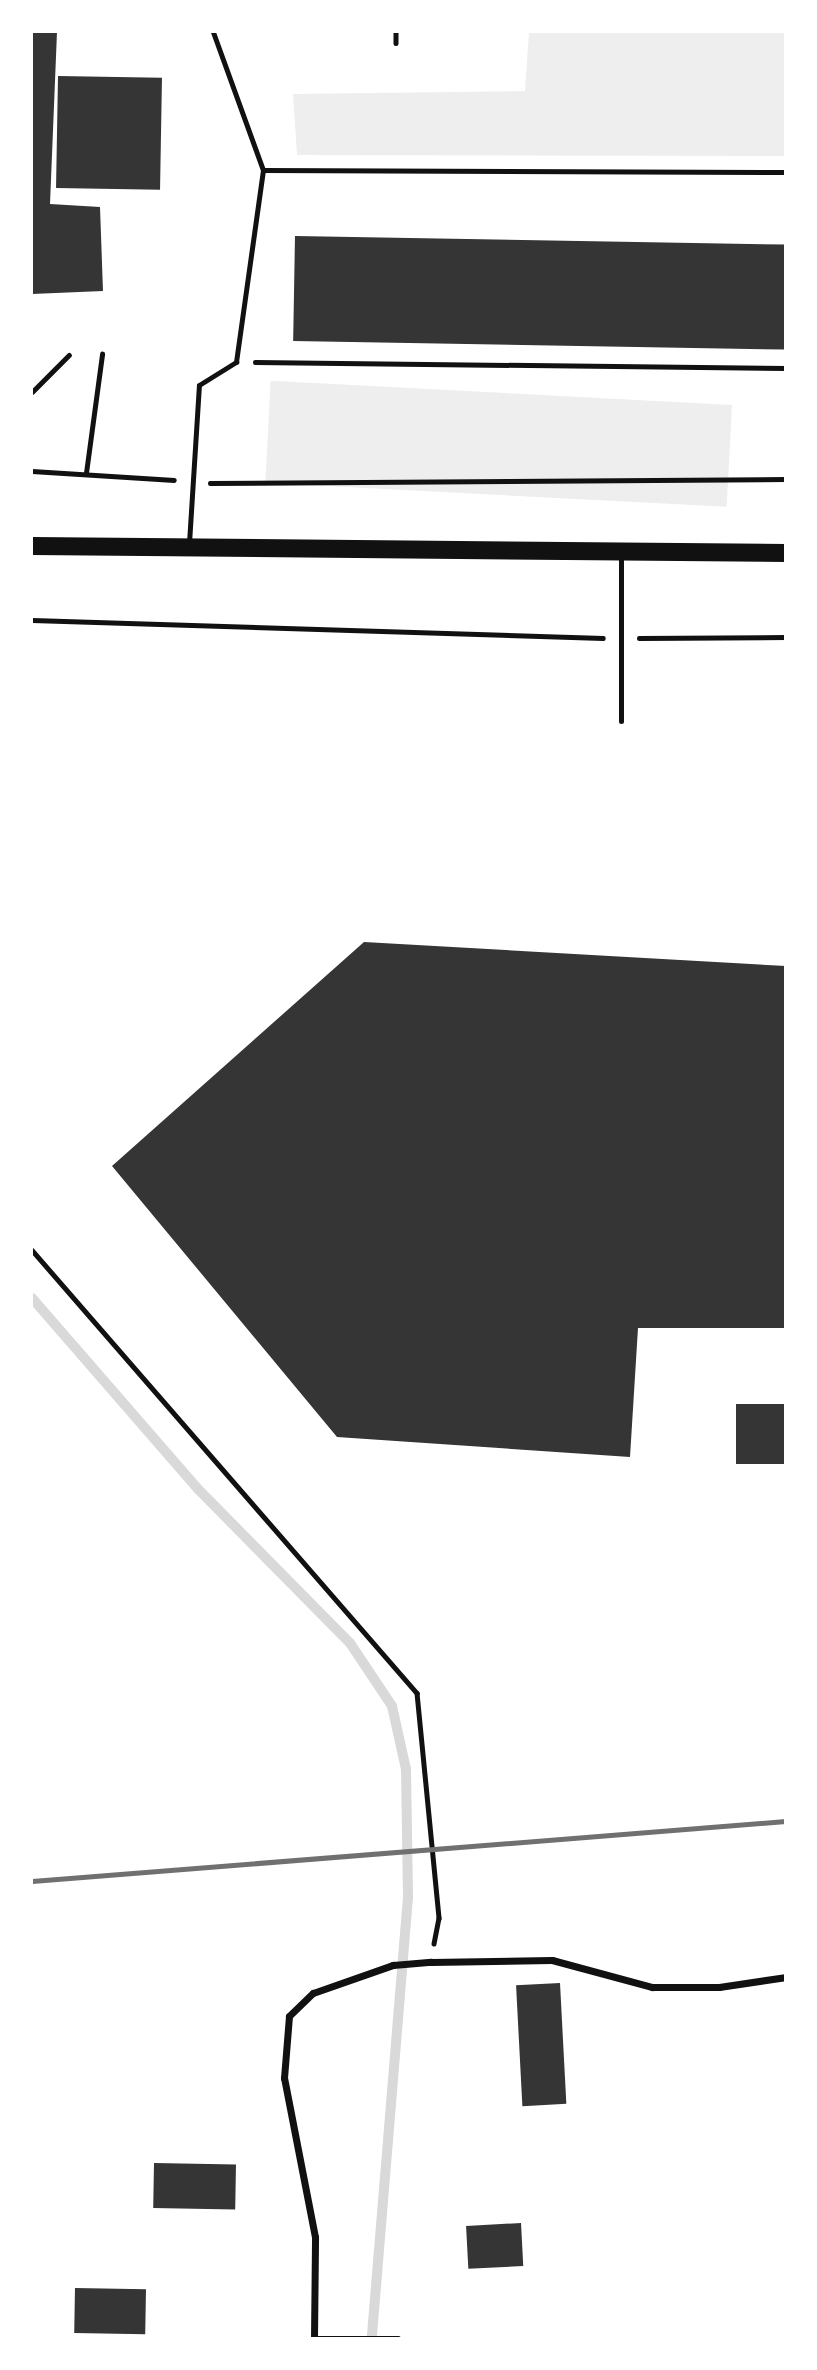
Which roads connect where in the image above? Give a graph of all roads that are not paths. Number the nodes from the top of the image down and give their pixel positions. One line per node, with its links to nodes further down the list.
1 (213, 32): 2 (lane)
2 (263, 170): 3 (lane); 5 (lane)
3 (786, 172)
4 (32, 546): 5 (main road)
5 (188, 548): 6 (main road)
6 (621, 552): 7 (main road); 8 (lane)
7 (786, 552)
8 (621, 721)
9 (786, 1977): 10 (street)
10 (314, 2338): 11 (lane)
11 (398, 2339)

